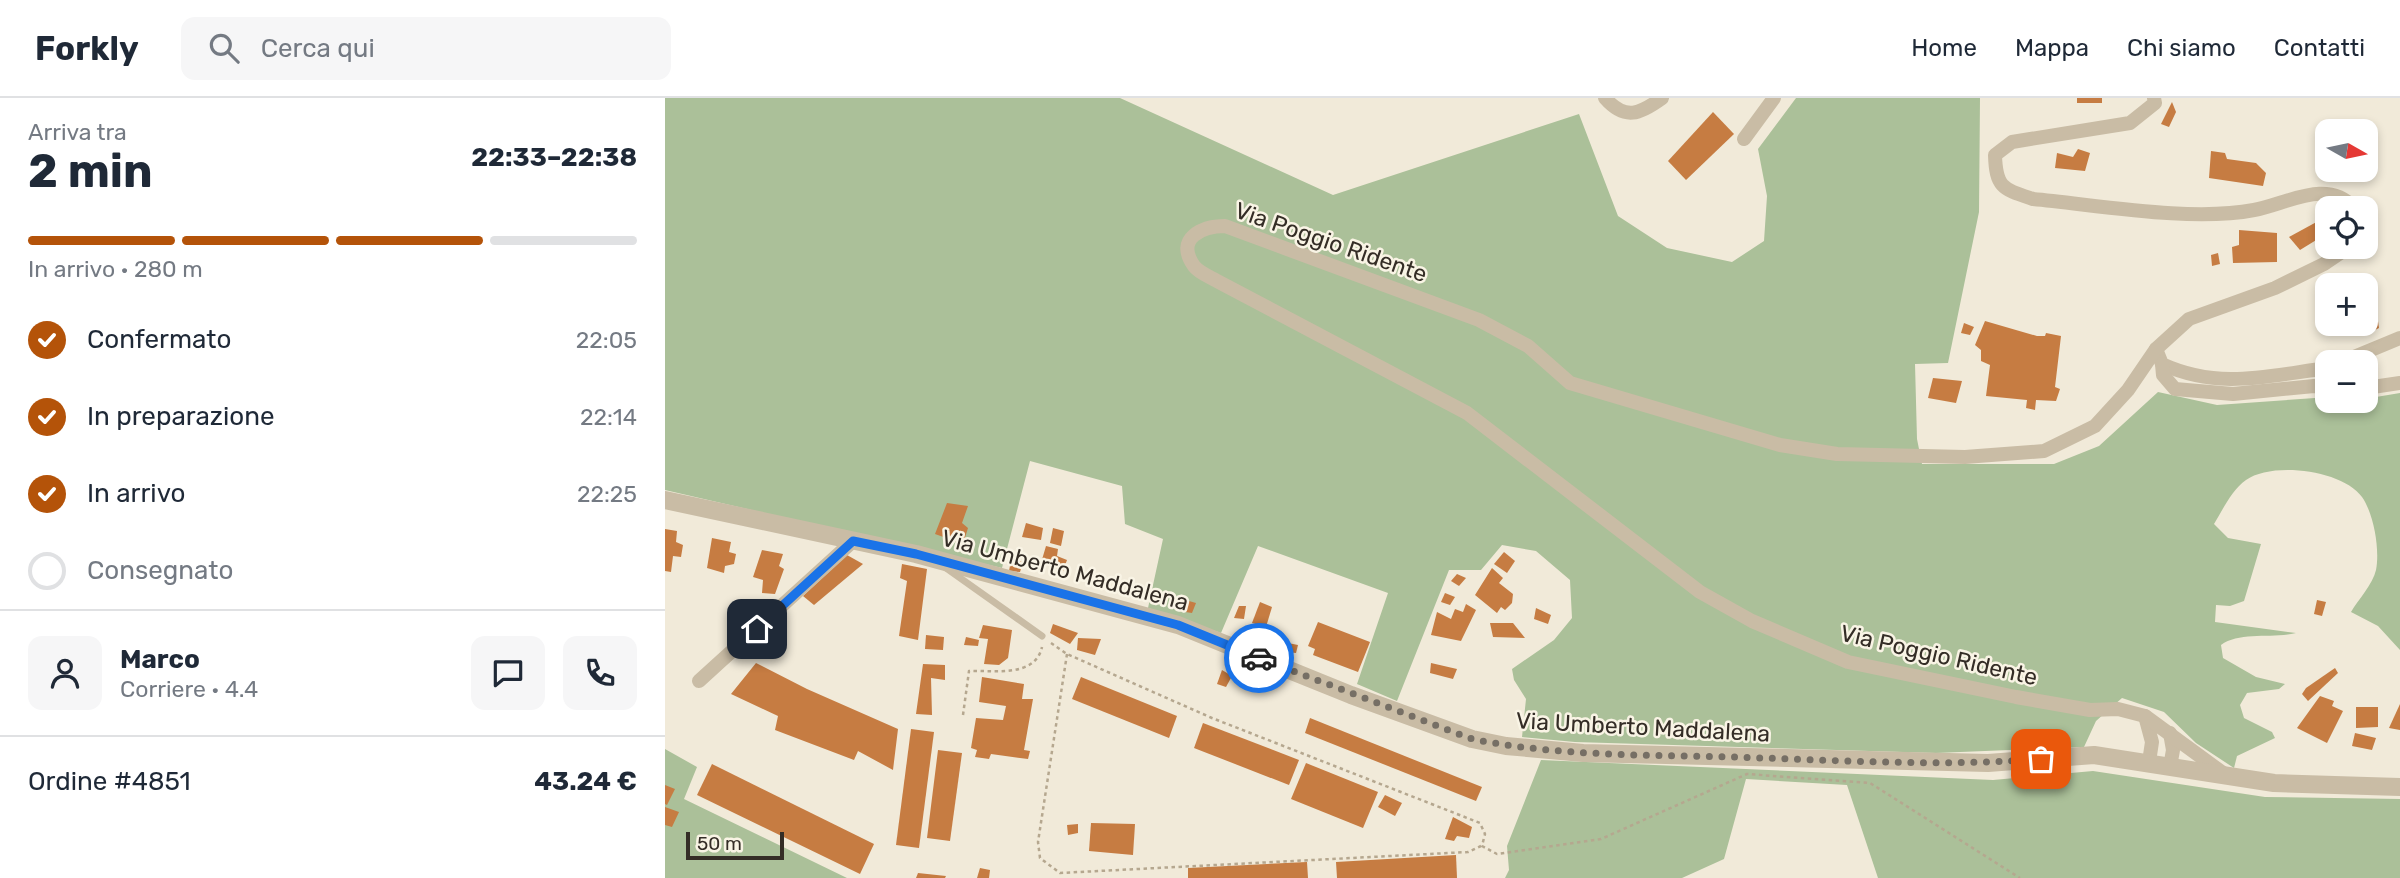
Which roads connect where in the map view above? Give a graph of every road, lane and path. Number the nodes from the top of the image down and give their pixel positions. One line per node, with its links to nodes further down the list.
1 (1605, 98): 2 (street)
2 (1662, 98)
3 (1774, 98): 5 (street)
4 (2154, 98): 6 (street)
5 (1744, 139)
6 (2339, 196)
7 (2331, 259): 10 (street, Via Poggio Ridente)
8 (2400, 338): 9 (street)
9 (2370, 350)
10 (2159, 357): 11 (street); 13 (street); 22 (street, Via Poggio Ridente)
11 (2315, 370)
12 (2400, 383): 14 (street)
13 (2315, 386)
14 (2378, 386)
15 (665, 500): 16 (street, Via Umberto Maddalena)
16 (853, 541): 17 (street, Via Umberto Maddalena); 20 (street)
17 (937, 561): 18 (lane); 24 (street, Via Umberto Maddalena)
18 (1042, 636): 19 (path); 21 (path)
19 (1067, 654): 28 (path); 28 (path)
20 (699, 681)
21 (963, 715)
22 (2145, 716): 23 (street, Via Poggio Ridente); 24 (street)
23 (2170, 733): 25 (street); 26 (street, Via Poggio Ridente)
24 (2149, 762): 25 (street, Via Umberto Maddalena)
25 (2170, 767): 26 (street, Via Umberto Maddalena)
26 (2228, 777): 27 (street, Via Umberto Maddalena)
27 (2400, 787)
28 (1482, 846): 29 (path)
29 (2020, 878)

